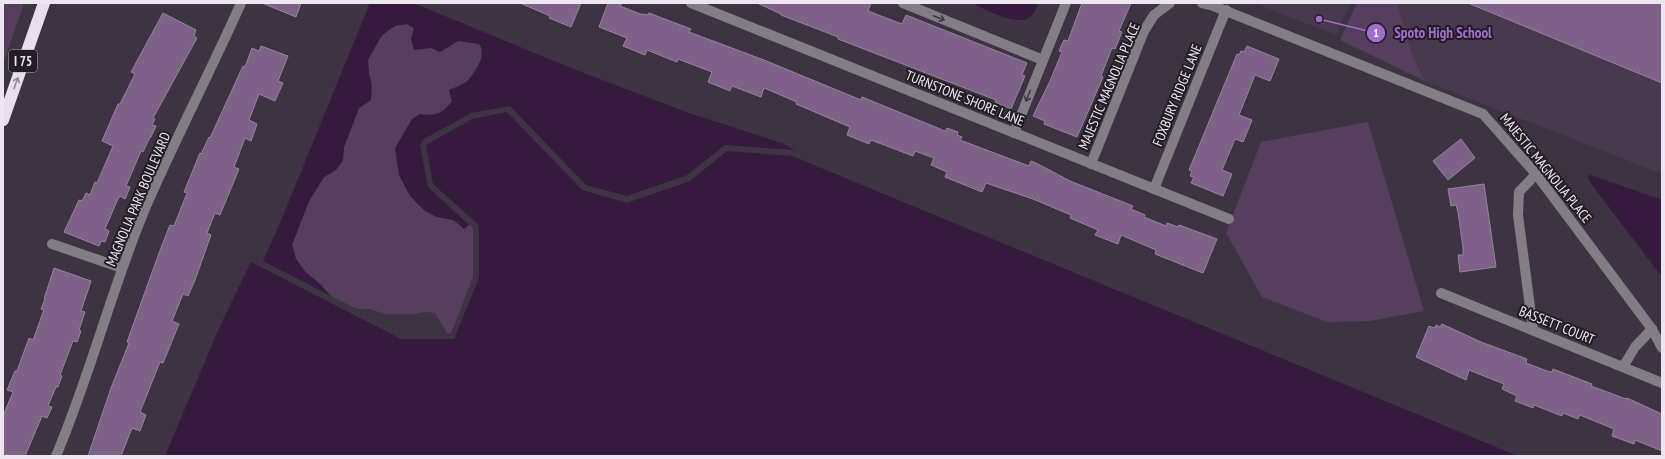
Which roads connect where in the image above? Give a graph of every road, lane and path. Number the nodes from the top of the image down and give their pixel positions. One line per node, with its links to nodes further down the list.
1 (44, 3): 10 (highway, I 75, one-way to 1)
2 (241, 3): 17 (street, MAGNOLIA PARK BOULEVARD)
3 (691, 3): 11 (street, TURNSTONE SHORE LANE)
4 (903, 3): 9 (street, one-way to 9)
5 (1066, 3): 9 (street)
6 (1169, 3): 12 (street, MAJESTIC MAGNOLIA PLACE)
7 (1202, 3): 8 (street, MAJESTIC MAGNOLIA PLACE)
8 (1226, 10): 13 (street, MAJESTIC MAGNOLIA PLACE); 14 (street, FOXBURY RIDGE LANE)
9 (1043, 60): 11 (street, one-way to 11)
10 (3, 120)
11 (1014, 133): 12 (street, TURNSTONE SHORE LANE)
12 (1091, 164): 14 (street, TURNSTONE SHORE LANE)
13 (1536, 174): 19 (street, MAJESTIC MAGNOLIA PLACE); 20 (street)
14 (1154, 189): 15 (street, TURNSTONE SHORE LANE)
15 (1229, 219)
16 (52, 244): 17 (street)
17 (122, 268): 25 (street, MAGNOLIA PARK BOULEVARD)
18 (1441, 294): 20 (street, BASSETT COURT)
19 (1652, 329): 21 (street); 22 (street, MAJESTIC MAGNOLIA PLACE); 23 (street)
20 (1533, 330): 23 (street, BASSETT COURT)
21 (1662, 333)
22 (1662, 348)
23 (1623, 367): 24 (street, BASSETT COURT)
24 (1662, 383)
25 (56, 456)

